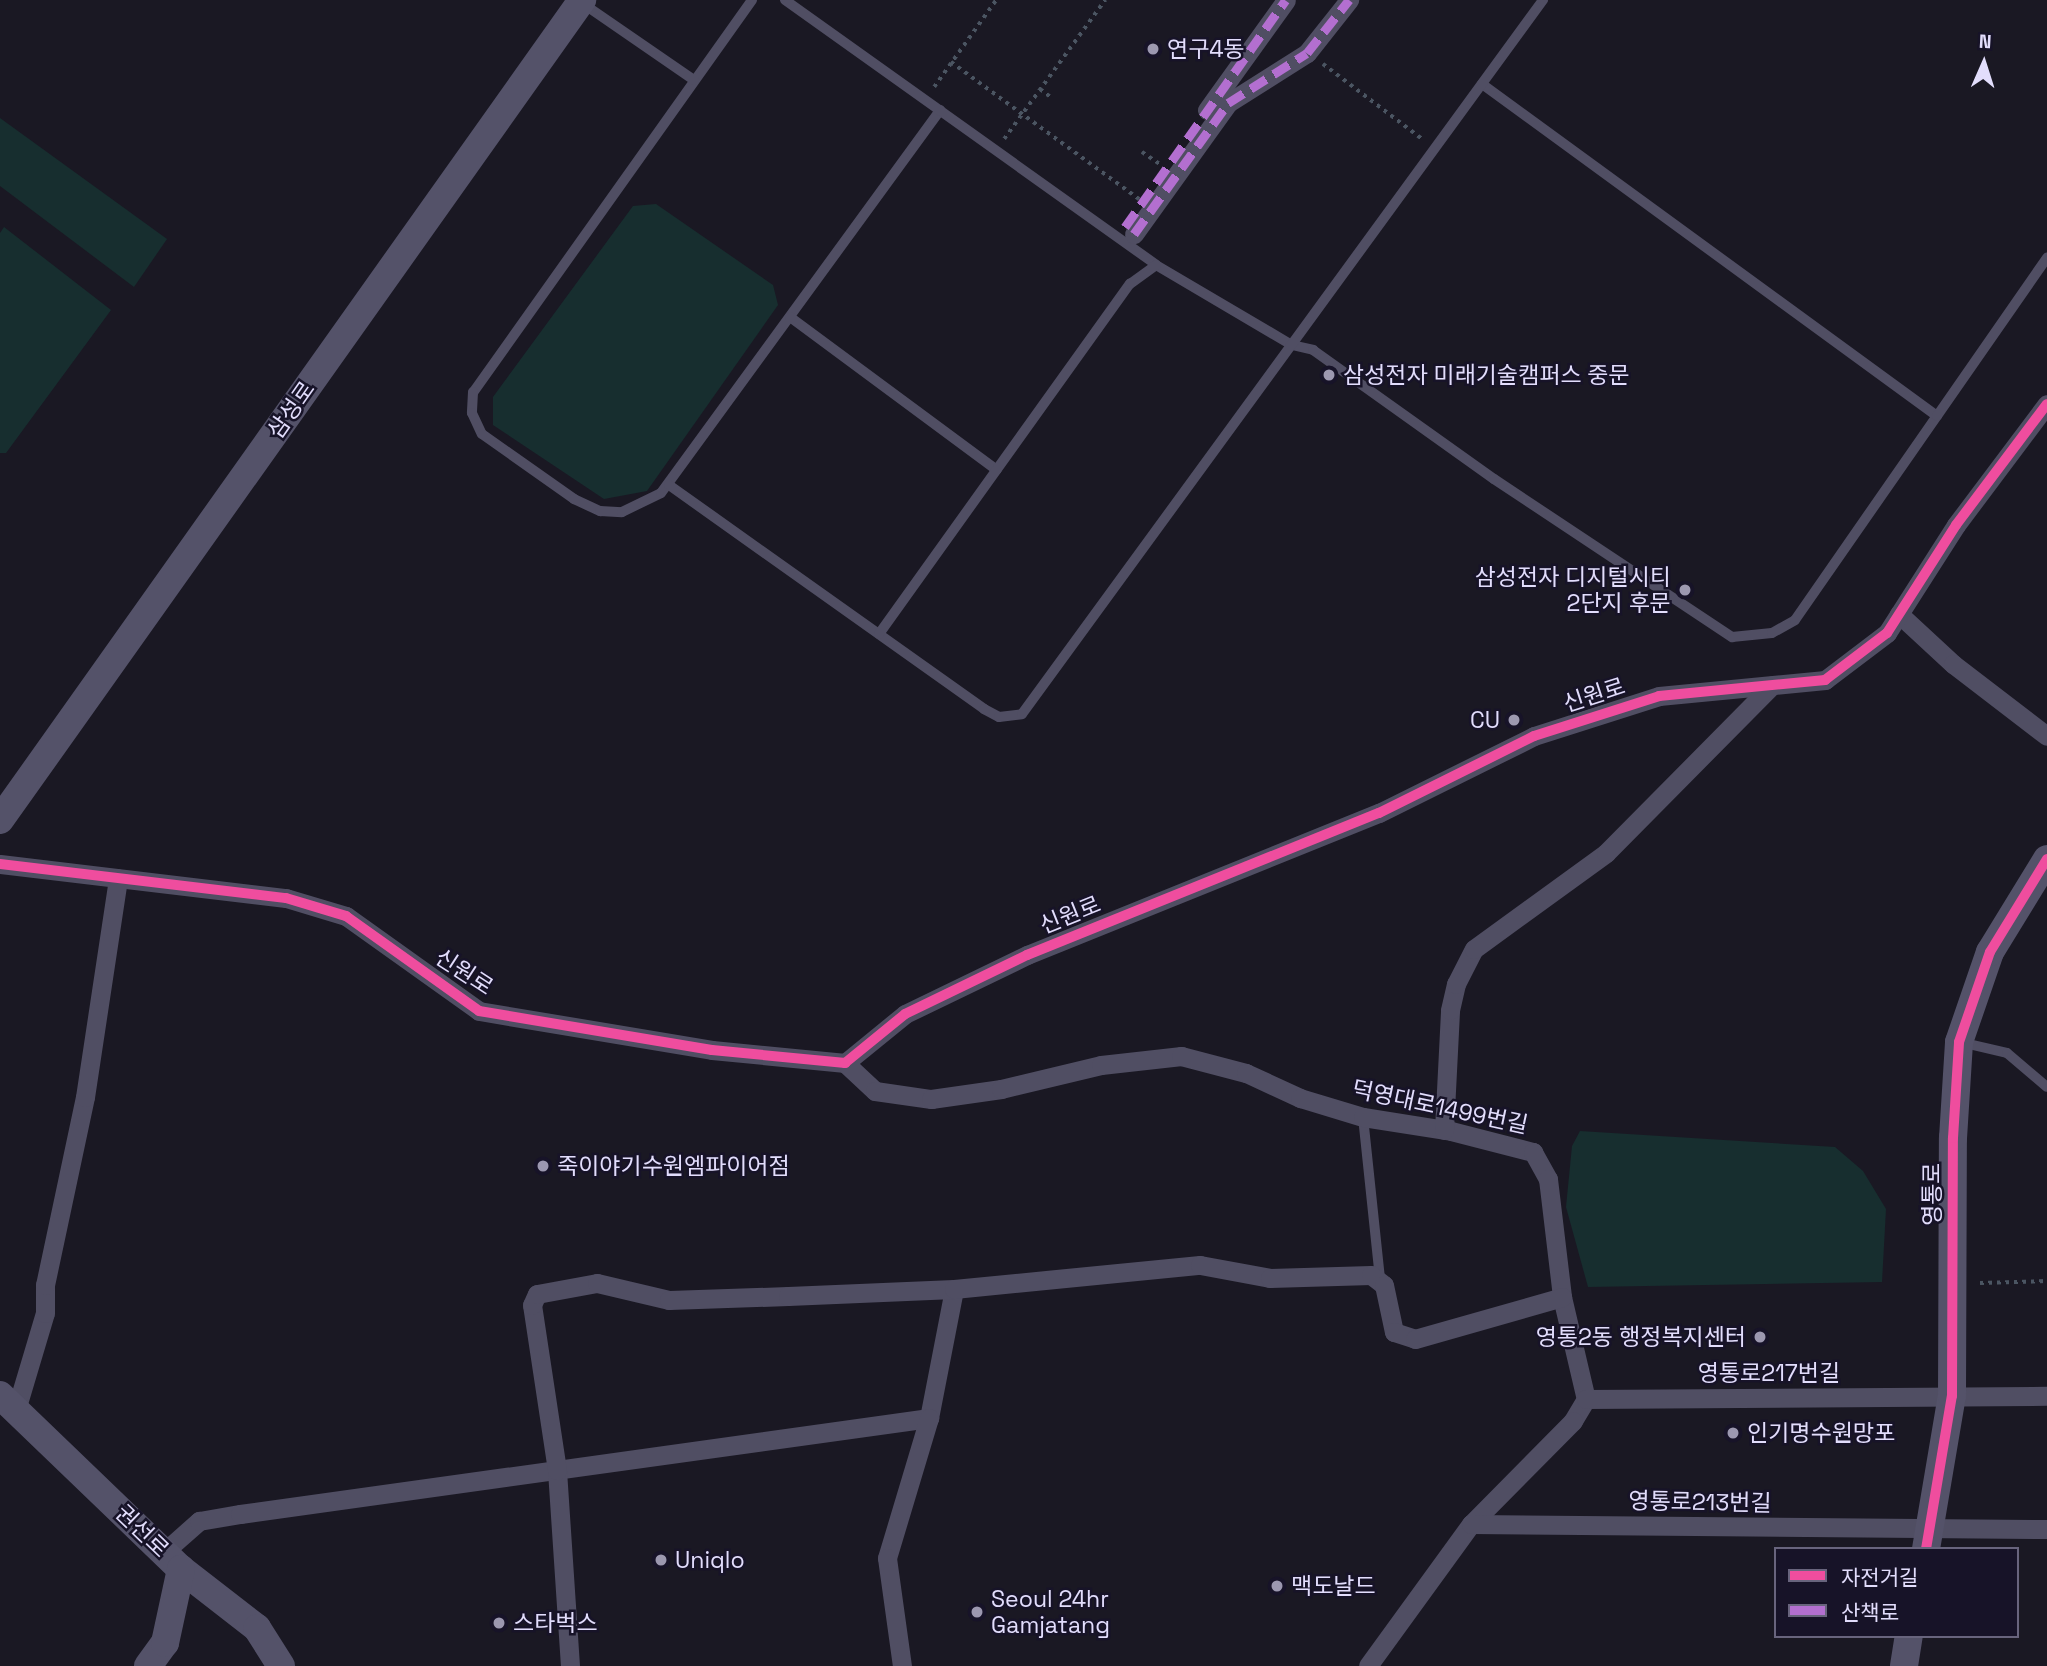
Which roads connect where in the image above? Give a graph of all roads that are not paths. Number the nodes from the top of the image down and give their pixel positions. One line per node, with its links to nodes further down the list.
1 (752, 0): 7 (lane)
2 (785, 0): 9 (lane)
3 (1286, 0): 4 (street)
4 (1349, 0)
5 (1543, 0): 8 (lane)
6 (581, 1): 7 (lane); 22 (street, 삼성로)
7 (695, 80): 17 (lane)
8 (1482, 84): 13 (lane); 15 (lane)
9 (940, 110): 11 (lane); 12 (lane)
10 (2047, 258): 15 (lane)
11 (1156, 265): 13 (lane); 16 (lane)
12 (790, 317): 16 (lane); 17 (lane)
13 (1292, 345): 15 (lane); 19 (lane)
14 (2047, 404): 18 (street, 신원로)
15 (1937, 416)
16 (997, 470): 19 (lane)
17 (669, 485): 19 (lane)
18 (1899, 614): 20 (street, 신원로); 21 (street)
19 (879, 634)
20 (1772, 685): 27 (street, 신원로); 30 (street)
21 (2047, 736)
22 (0, 820)
23 (2047, 859): 26 (street, 영통로)
24 (0, 864): 25 (street, 신원로)
25 (118, 878): 27 (street, 신원로); 37 (street)
26 (1959, 1042): 28 (lane); 34 (street, 영통로)
27 (845, 1063): 29 (street, 덕영대로1499번길)
28 (2047, 1087)
29 (1363, 1117): 30 (street, 덕영대로1499번길); 31 (lane)
30 (1444, 1130): 33 (street, 덕영대로1499번길)
31 (1380, 1279): 32 (street); 33 (street)
32 (954, 1289): 38 (street); 39 (street)
33 (1562, 1297): 36 (street, 덕영대로1499번길)
34 (1952, 1396): 35 (street, 영통로217번길); 36 (street, 영통로217번길); 42 (street, 영통로)
35 (2047, 1396)
36 (1586, 1399): 40 (street)
37 (8, 1403): 43 (street, 권선로)
38 (929, 1418): 39 (street); 48 (street)
39 (556, 1470): 43 (street); 47 (street)
40 (1471, 1524): 42 (street, 영통로213번길); 49 (street)
41 (2047, 1530): 42 (street, 영통로213번길)
42 (1928, 1539)
43 (172, 1561): 45 (street); 46 (street, 권선로)
44 (1909, 1638): 50 (street)
45 (148, 1666)
46 (281, 1666)
47 (570, 1666)
48 (902, 1666)
49 (1368, 1666)
50 (1904, 1666)

